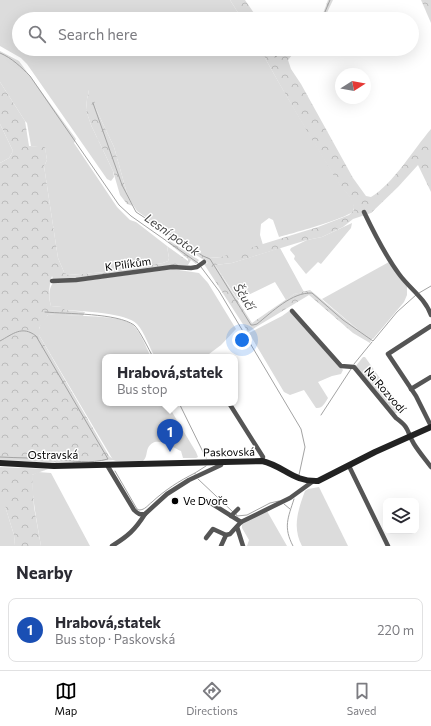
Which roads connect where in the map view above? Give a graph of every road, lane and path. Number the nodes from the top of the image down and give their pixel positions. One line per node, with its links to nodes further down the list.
1 (364, 212): 5 (street)
2 (201, 264): 3 (street, K Pilíkům)
3 (52, 281)
4 (292, 311): 11 (street, Na Rozvodí)
5 (431, 312)
6 (431, 326): 8 (street)
7 (431, 377): 8 (street)
8 (411, 389): 10 (street)
9 (231, 406): 12 (street)
10 (431, 426): 11 (street, Paskovská)
11 (410, 436): 16 (street, Paskovská); 17 (street, Na Rozvodí)
12 (262, 461): 13 (street, Paskovská); 18 (street, Paskovská)
13 (222, 462): 15 (street, Paskovská); 20 (street)
14 (0, 463): 15 (street, Ostravská)
15 (107, 465): 20 (street)
16 (349, 466): 18 (street, Paskovská); 28 (street)
17 (431, 467)
18 (312, 482): 21 (street)
19 (206, 500): 21 (street)
20 (145, 514): 25 (street)
21 (241, 522): 22 (street)
22 (236, 527): 23 (street); 27 (street)
23 (226, 535): 24 (street); 26 (street)
24 (206, 538)
25 (112, 546)
26 (221, 546)
27 (243, 546)
28 (388, 546)

